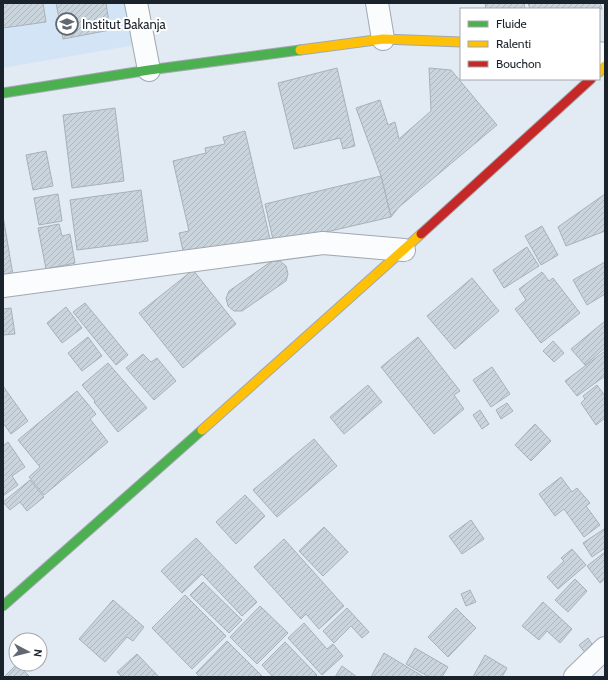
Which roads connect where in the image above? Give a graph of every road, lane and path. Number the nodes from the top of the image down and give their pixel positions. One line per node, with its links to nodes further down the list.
1 (136, 3): 5 (street)
2 (377, 3): 3 (street)
3 (383, 39): 4 (main road); 5 (main road)
4 (460, 42)
5 (149, 70): 7 (main road)
6 (590, 80): 8 (main road)
7 (3, 93)
8 (404, 250): 9 (street); 10 (main road)
9 (3, 286)
10 (3, 606)
11 (605, 648): 12 (street)
12 (575, 677)

